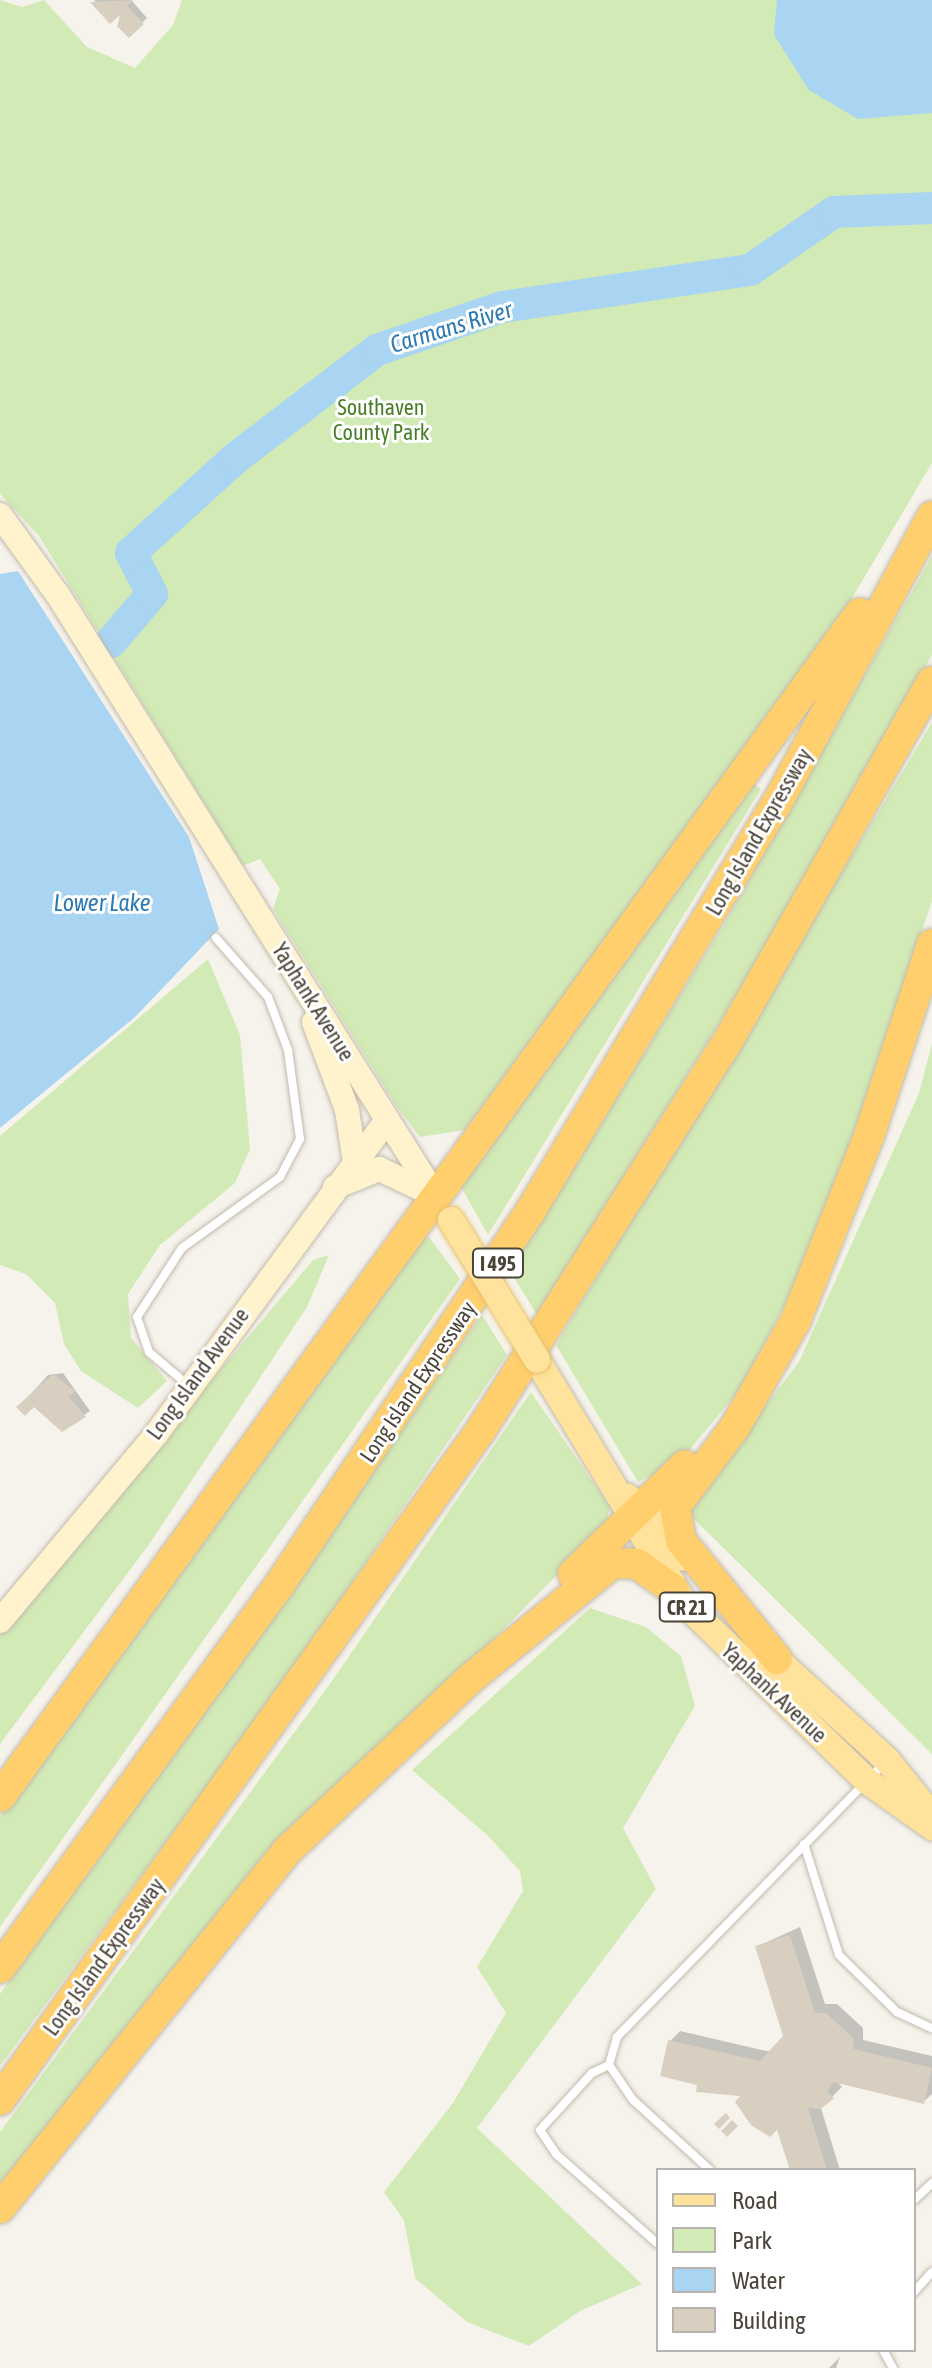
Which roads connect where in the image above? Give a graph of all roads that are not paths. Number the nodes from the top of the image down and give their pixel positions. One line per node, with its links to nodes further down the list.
1 (932, 499): 11 (highway)
2 (0, 515): 7 (main road, Yaphank Avenue / CR 21)
3 (932, 517): 25 (highway, Long Island Expressway / I 495)
4 (932, 682): 28 (highway, Long Island Expressway)
5 (216, 938): 13 (lane)
6 (932, 944): 12 (highway)
7 (303, 986): 8 (main road, Yaphank Avenue / CR 21); 9 (main road)
8 (387, 1120): 9 (main road, Long Island Avenue); 11 (main road, Yaphank Avenue / CR 21)
9 (354, 1156): 10 (main road, Long Island Avenue)
10 (329, 1190): 11 (main road); 13 (main road, Long Island Avenue)
11 (443, 1209): 14 (main road, Yaphank Avenue / CR 21, bridge); 21 (highway)
12 (774, 1361): 14 (highway); 17 (highway)
13 (191, 1387): 16 (main road, Long Island Avenue)
14 (630, 1506): 15 (main road, Yaphank Avenue / CR 21); 17 (main road, Yaphank Avenue / CR 21); 18 (highway)
15 (674, 1590): 18 (highway); 20 (main road, Yaphank Avenue / CR 21)
16 (0, 1621)
17 (777, 1659): 19 (main road, Yaphank Avenue / CR 21)
18 (471, 1678): 32 (highway)
19 (887, 1760): 20 (lane); 22 (main road, Yaphank Avenue / CR 21)
20 (867, 1781): 23 (main road, Yaphank Avenue / CR 21); 24 (lane)
21 (0, 1797)
22 (932, 1816)
23 (932, 1827)
24 (804, 1844): 26 (lane); 27 (lane)
25 (0, 1968)
26 (932, 2028)
27 (609, 2065): 29 (lane); 33 (lane)
28 (0, 2100)
29 (708, 2168)
30 (932, 2183): 31 (lane)
31 (916, 2198)
32 (0, 2208)
33 (656, 2242)
34 (932, 2272): 35 (lane)
35 (916, 2290)

